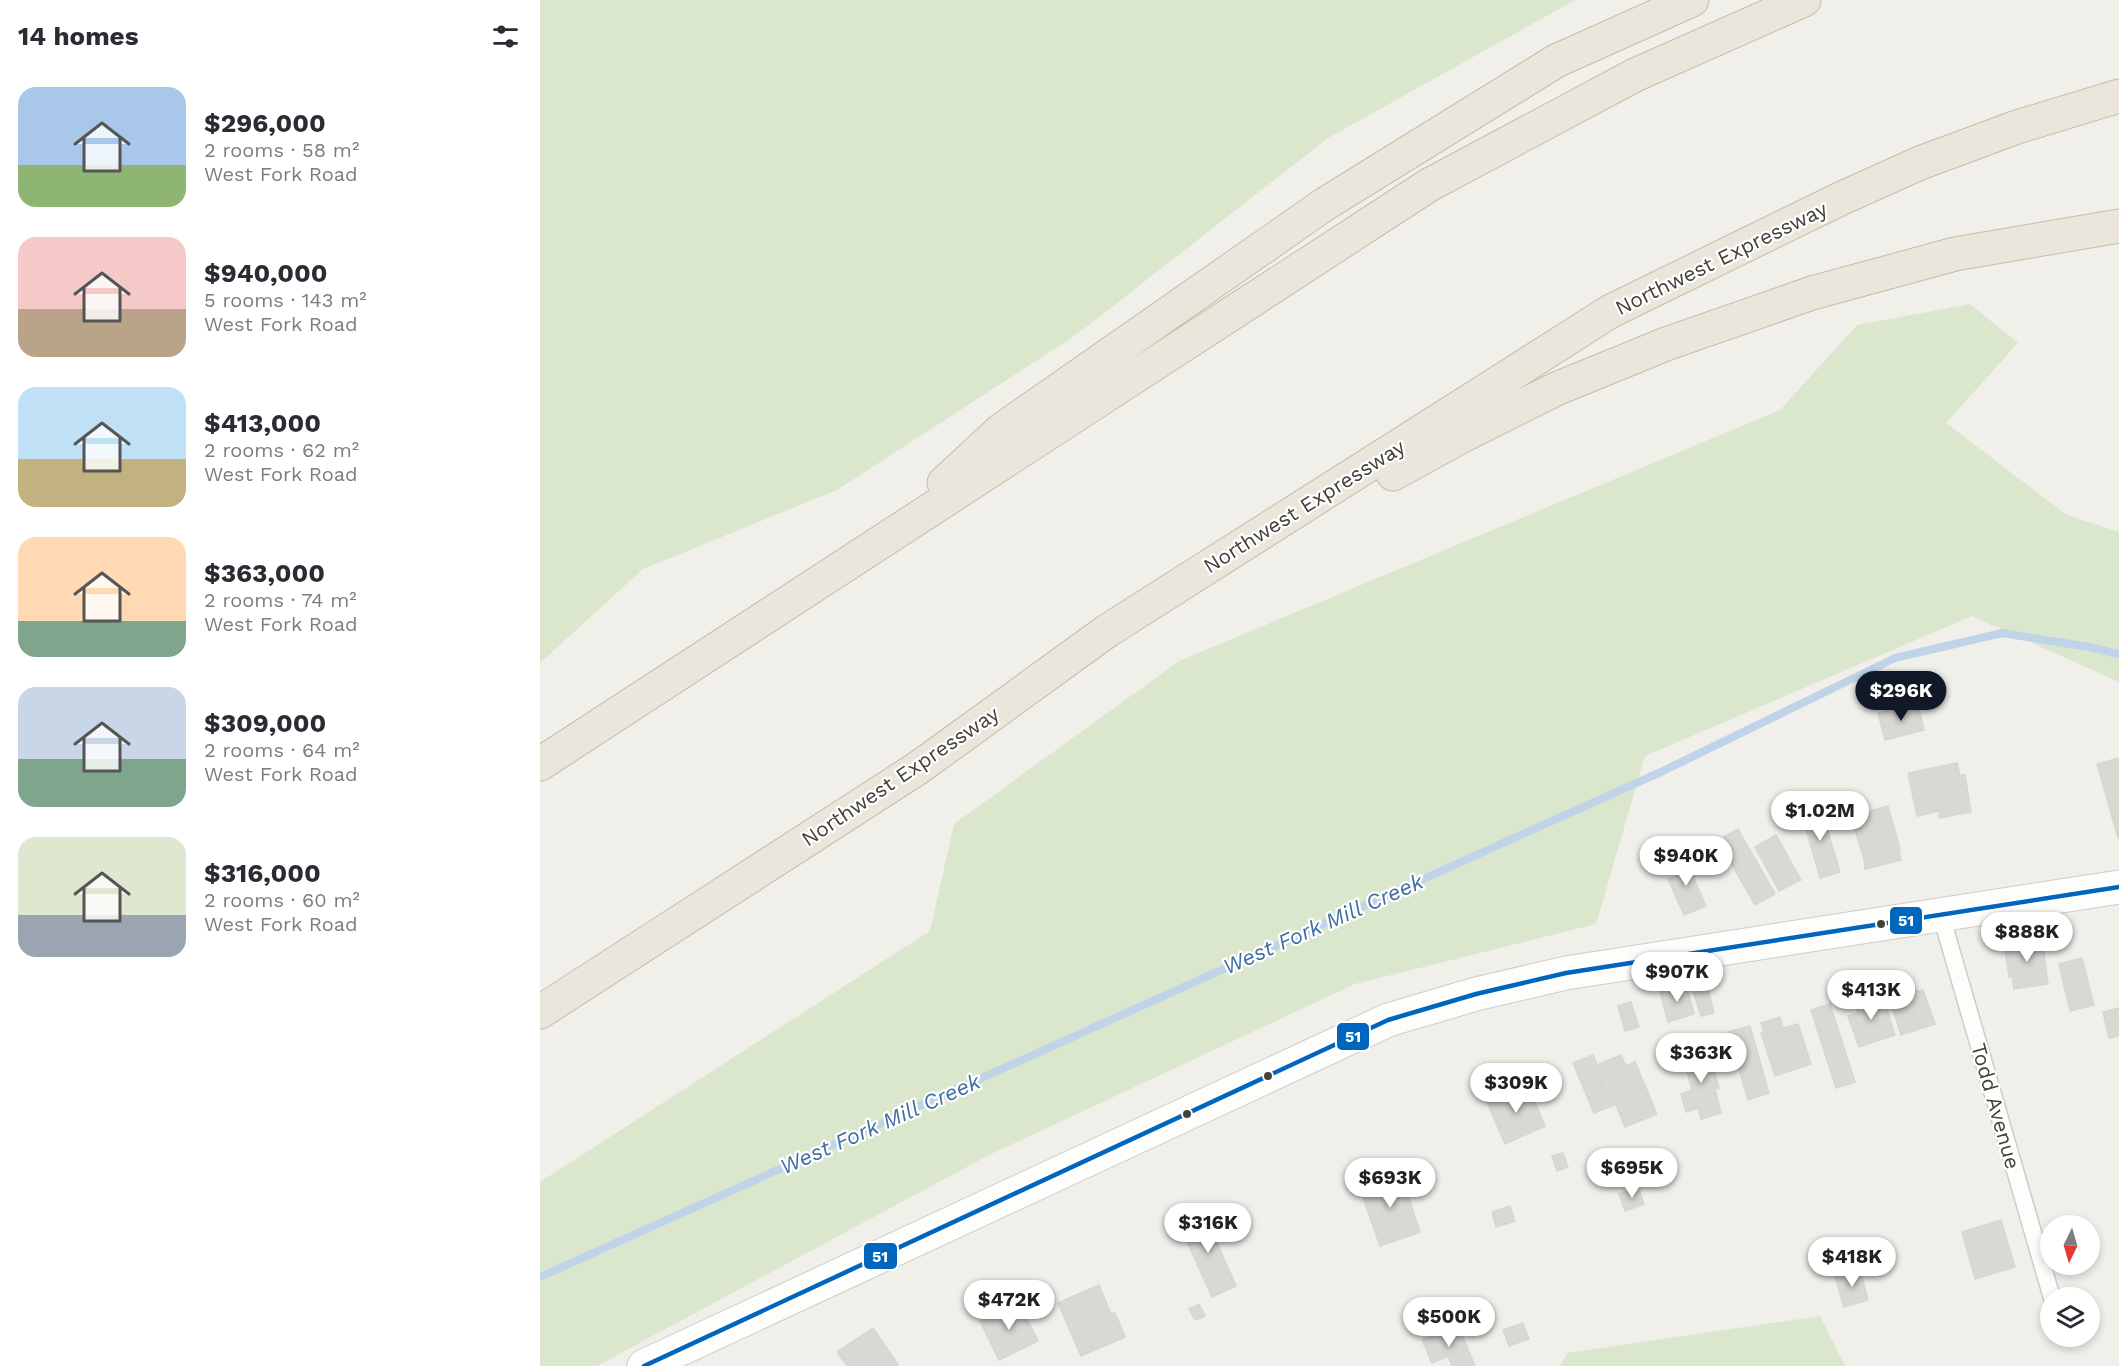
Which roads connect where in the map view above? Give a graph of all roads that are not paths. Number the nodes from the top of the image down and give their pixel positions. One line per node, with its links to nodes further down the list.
1 (1692, 0): 5 (highway)
2 (1804, 0): 5 (highway)
3 (2119, 96): 6 (highway, Northwest Expressway)
4 (2119, 226): 6 (highway)
5 (885, 541): 7 (highway)
6 (1107, 631): 10 (highway, Northwest Expressway)
7 (540, 764)
8 (2119, 887): 9 (street)
9 (1941, 915): 11 (lane, Todd Avenue); 12 (street)
10 (540, 1012)
11 (2049, 1287)
12 (644, 1366)

